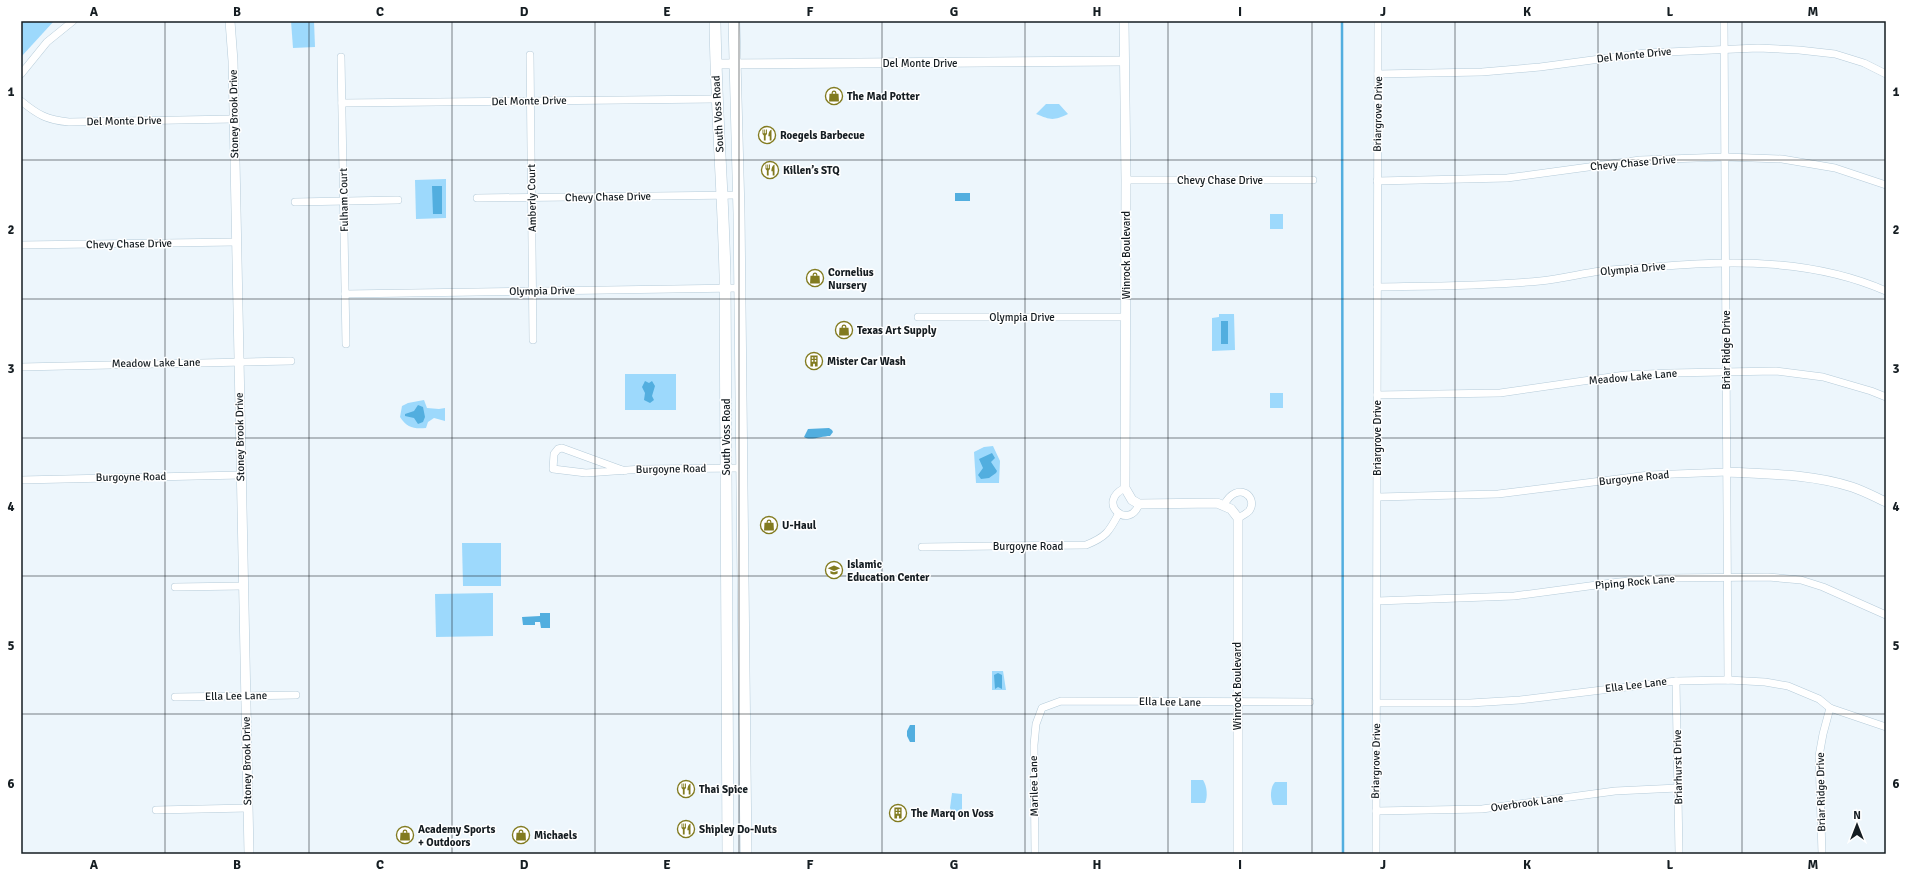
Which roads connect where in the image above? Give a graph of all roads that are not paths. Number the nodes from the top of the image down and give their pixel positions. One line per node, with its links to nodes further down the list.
1 (73, 21): 14 (street)
2 (230, 21): 21 (street, Stoney Brook Drive)
3 (715, 21): 12 (main road, South Voss Road)
4 (734, 21): 13 (main road, South Voss Road)
5 (1124, 21): 11 (street, Winrock Boulevard)
6 (1378, 21): 15 (street, Briargrove Drive)
7 (1724, 21): 8 (street, Briar Ridge Drive)
8 (1724, 49): 15 (street, Del Monte Drive); 16 (street, Del Monte Drive); 22 (street, Briar Ridge Drive)
9 (530, 55): 19 (street, Amberly Court)
10 (341, 57): 20 (street, Fulham Court)
11 (1123, 61): 13 (street, Del Monte Drive); 23 (street, Winrock Boulevard)
12 (716, 64): 13 (street, Del Monte Drive); 17 (main road, South Voss Road)
13 (735, 64): 28 (main road, South Voss Road)
14 (21, 74)
15 (1378, 74): 25 (street, Briargrove Drive)
16 (1886, 74)
17 (716, 99): 19 (street, Del Monte Drive); 27 (main road, South Voss Road)
18 (21, 101): 21 (street, Del Monte Drive)
19 (530, 101): 20 (street, Del Monte Drive); 30 (street, Amberly Court)
20 (342, 103): 32 (street, Fulham Court)
21 (234, 119): 34 (street, Stoney Brook Drive)
22 (1725, 157): 25 (street, Chevy Chase Drive); 26 (street, Chevy Chase Drive); 36 (street, Briar Ridge Drive)
23 (1126, 180): 24 (street, Chevy Chase Drive); 44 (street, Winrock Boulevard)
24 (1313, 180)
25 (1377, 181): 37 (street, Briargrove Drive)
26 (1886, 185)
27 (723, 195): 28 (street, Chevy Chase Drive); 30 (street, Chevy Chase Drive); 39 (main road, South Voss Road)
28 (739, 195): 38 (main road, South Voss Road)
29 (477, 198): 30 (street, Chevy Chase Drive)
30 (532, 198): 40 (street, Amberly Court)
31 (398, 200): 32 (street)
32 (344, 201): 33 (street); 42 (street, Fulham Court)
33 (294, 202)
34 (236, 242): 35 (street, Chevy Chase Drive); 47 (street, Stoney Brook Drive)
35 (21, 246)
36 (1725, 263): 37 (street, Olympia Drive); 41 (street, Olympia Drive); 50 (street, Briar Ridge Drive)
37 (1377, 287): 51 (street, Briargrove Drive)
38 (739, 288): 39 (street, Olympia Drive); 54 (main road, South Voss Road)
39 (725, 289): 40 (street, Olympia Drive); 53 (main road, South Voss Road)
40 (533, 291): 42 (street, Olympia Drive); 45 (street, Amberly Court)
41 (1886, 291)
42 (346, 294): 46 (street, Fulham Court)
43 (918, 317): 44 (street, Olympia Drive)
44 (1126, 317): 59 (street, Winrock Boulevard)
45 (533, 340)
46 (346, 344)
47 (239, 361): 48 (street, Meadow Lake Lane); 49 (street, Meadow Lake Lane); 57 (street, Stoney Brook Drive)
48 (292, 361)
49 (21, 366)
50 (1726, 371): 51 (street, Meadow Lake Lane); 52 (street, Meadow Lake Lane); 56 (street, Briar Ridge Drive)
51 (1377, 395): 60 (street, Briargrove Drive)
52 (1886, 397)
53 (726, 468): 54 (street, Burgoyne Road); 55 (street, Burgoyne Road); 67 (main road, South Voss Road)
54 (742, 468): 68 (main road, South Voss Road)
55 (625, 471): 55 (street, Burgoyne Road)
56 (1727, 472): 60 (street, Burgoyne Road); 61 (street, Burgoyne Road); 69 (street, Briar Ridge Drive)
57 (241, 475): 58 (street, Burgoyne Road); 71 (street, Stoney Brook Drive)
58 (21, 480)
59 (1125, 488): 62 (street); 64 (street)
60 (1378, 497): 72 (street, Briargrove Drive)
61 (1886, 502)
62 (1139, 504): 63 (street); 64 (street)
63 (1224, 504): 65 (street); 65 (street)
64 (1119, 513): 66 (street, Burgoyne Road)
65 (1238, 518): 82 (street, Winrock Boulevard)
66 (922, 547)
67 (726, 576): 68 (main road); 75 (main road, South Voss Road)
68 (742, 576): 74 (main road, South Voss Road)
69 (1727, 577): 72 (street, Piping Rock Lane); 73 (street, Piping Rock Lane); 76 (street, Briar Ridge Drive)
70 (175, 586): 71 (street)
71 (243, 586): 79 (street, Stoney Brook Drive)
72 (1377, 601): 83 (street, Briargrove Drive)
73 (1886, 615)
74 (744, 676): 75 (main road); 88 (main road, South Voss Road)
75 (726, 677): 87 (main road, South Voss Road)
76 (1728, 680): 77 (street, Ella Lee Lane); 84 (street, Ella Lee Lane)
77 (1676, 681): 83 (street, Ella Lee Lane); 89 (street, Briarhurst Drive)
78 (296, 695): 79 (street, Ella Lee Lane)
79 (245, 696): 80 (street, Ella Lee Lane); 90 (street, Stoney Brook Drive)
80 (175, 697)
81 (1310, 702): 82 (street, Ella Lee Lane)
82 (1237, 703): 85 (street, Ella Lee Lane); 97 (street, Winrock Boulevard)
83 (1377, 703): 92 (street, Briargrove Drive)
84 (1830, 708): 86 (street, Ella Lee Lane); 100 (street, Briar Ridge Drive)
85 (1038, 718): 96 (street, Marilee Lane)
86 (1886, 727)
87 (727, 781): 88 (main road); 94 (main road, South Voss Road)
88 (745, 781): 95 (main road, South Voss Road)
89 (1678, 788): 92 (street, Overbrook Lane); 99 (street, Briarhurst Drive)
90 (248, 808): 91 (street); 93 (street, Stoney Brook Drive)
91 (156, 810)
92 (1376, 811): 98 (street, Briargrove Drive)
93 (249, 854)
94 (728, 854)
95 (746, 854)
96 (1035, 854)
97 (1238, 854)
98 (1376, 854)
99 (1679, 854)
100 (1822, 854)

